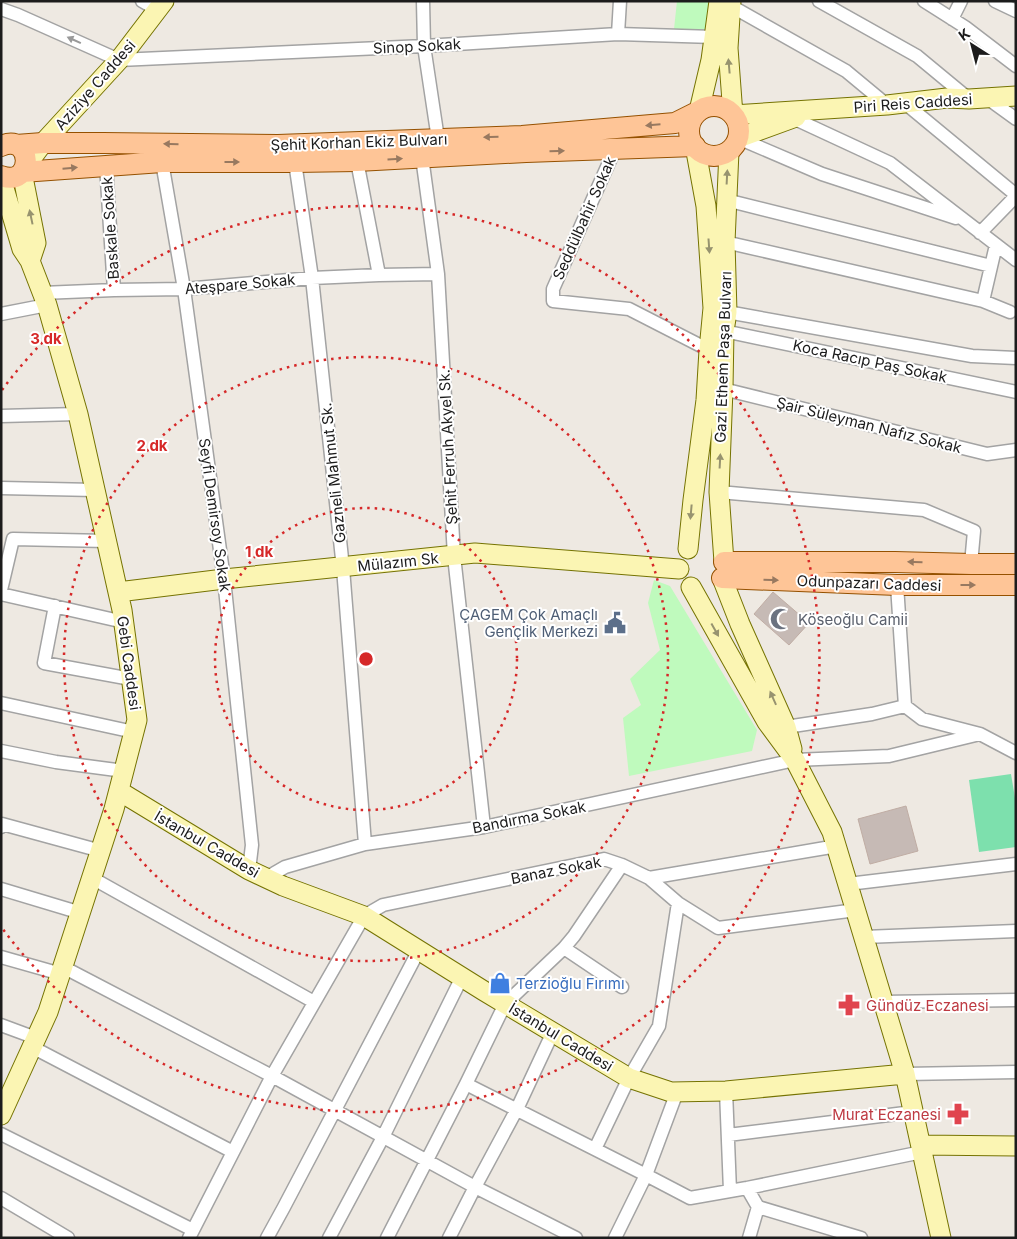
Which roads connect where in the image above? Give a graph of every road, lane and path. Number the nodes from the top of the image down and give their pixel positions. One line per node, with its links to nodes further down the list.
1 (423, 1): 14 (street)
2 (620, 1): 12 (street)
3 (818, 1): 19 (street)
4 (924, 1): 11 (street)
5 (962, 1): 11 (street)
6 (995, 1): 10 (street)
7 (727, 3): 13 (main road); 21 (street); 24 (main road, one-way to 7)
8 (155, 4): 15 (main road, Aziziye Caddesi)
9 (1, 9): 15 (street, one-way to 9)
10 (1016, 11)
11 (952, 19): 16 (street)
12 (618, 34): 13 (street, Sinop Sokak); 14 (street, Sinop Sokak)
13 (714, 37): 23 (main road)
14 (424, 46): 15 (street, Sinop Sokak); 27 (street)
15 (119, 60): 28 (main road, Aziziye Caddesi)
16 (1016, 66)
17 (1016, 96): 18 (main road, Piri Reis Caddesi)
18 (988, 98): 19 (main road, Piri Reis Caddesi); 26 (street)
19 (969, 99): 20 (main road, Piri Reis Caddesi)
20 (906, 104): 21 (main road, Piri Reis Caddesi); 40 (street)
21 (887, 105): 22 (main road, Piri Reis Caddesi)
22 (811, 111): 24 (main road, Piri Reis Caddesi); 25 (main road, Piri Reis Caddesi)
23 (699, 112): 24 (main road); 27 (main road, Şehit Korhan Ekiz Bulvarı, one-way to 27); 31 (main road)
24 (733, 115): 30 (main road)
25 (793, 118): 30 (main road, Piri Reis Caddesi); 43 (street)
26 (1016, 119)
27 (438, 139): 28 (main road, Şehit Korhan Ekiz Bulvarı, one-way to 28)
28 (43, 143): 29 (main road, Şehit Korhan Ekiz Bulvarı); 38 (main road, Aziziye Caddesi)
29 (6, 144): 38 (main road)
30 (733, 144): 31 (main road); 41 (main road, Gazi Ethem Paşa Bulvarı, one-way to 30); 43 (street)
31 (695, 146): 32 (main road, Şehit Korhan Ekiz Bulvarı); 61 (main road, Gazi Ethem Paşa Bulvarı, one-way to 61)
32 (615, 149): 33 (main road, Şehit Korhan Ekiz Bulvarı, one-way to 32); 61 (street, Seddülbahir Sokak)
33 (422, 157): 34 (main road, Şehit Korhan Ekiz Bulvarı, one-way to 33); 50 (street, Şehit Ferruh Akyel Sk.)
34 (357, 161): 36 (main road, Şehit Korhan Ekiz Bulvarı); 51 (street)
35 (162, 162): 36 (main road, Şehit Korhan Ekiz Bulvarı, one-way to 36); 37 (main road, Şehit Korhan Ekiz Bulvarı); 54 (street, Seyfi Demirsoy Sokak)
36 (294, 162): 52 (street, Gazneli Mahmut Sk.)
37 (106, 165): 38 (main road, Şehit Korhan Ekiz Bulvarı, one-way to 37); 53 (street, Baskale Sokak)
38 (23, 170): 39 (main road, Şehit Korhan Ekiz Bulvarı); 48 (main road, one-way to 38)
39 (1, 177): 42 (main road, Gebi Caddesi)
40 (1016, 195): 44 (street)
41 (726, 200): 45 (main road, Gazi Ethem Paşa Bulvarı); 49 (street)
42 (6, 213): 48 (main road, Gebi Caddesi)
43 (965, 221): 44 (street)
44 (980, 233): 46 (street)
45 (725, 242): 56 (street); 57 (main road, Gazi Ethem Paşa Bulvarı)
46 (996, 245): 47 (street); 49 (street)
47 (1016, 260)
48 (30, 261): 55 (main road, Gebi Caddesi)
49 (991, 266): 56 (street)
50 (438, 274): 51 (street, Ateşpare Sokak); 74 (street, Şehit Ferruh Akyel Sk.)
51 (380, 275): 52 (street, Ateşpare Sokak)
52 (312, 278): 54 (street, Ateşpare Sokak); 77 (street, Gazneli Mahmut Sk.)
53 (114, 290): 54 (street, Ateşpare Sokak); 55 (street, Ateşpare Sokak)
54 (184, 290): 80 (street, Seyfi Demirsoy Sokak)
55 (44, 299): 59 (street, Ateşpare Sokak); 65 (main road, Gebi Caddesi)
56 (983, 302): 58 (street)
57 (727, 312): 60 (main road, Gazi Ethem Paşa Bulvarı); 62 (street)
58 (1010, 312)
59 (1, 314)
60 (724, 331): 63 (main road, Gazi Ethem Paşa Bulvarı); 64 (street, Koca Racıp Paş Sokak)
61 (709, 350): 73 (main road, Gazi Ethem Paşa Bulvarı, one-way to 73)
62 (1016, 358)
63 (723, 389): 67 (street, Şair Süleyman Nafız Sokak); 70 (main road, Gazi Ethem Paşa Bulvarı, one-way to 63)
64 (1016, 392)
65 (78, 414): 66 (street); 69 (main road, Gebi Caddesi)
66 (1, 416)
67 (1016, 450)
68 (1, 488): 69 (street)
69 (95, 490): 72 (main road, Gebi Caddesi)
70 (719, 492): 75 (street); 79 (main road, Gazi Ethem Paşa Bulvarı)
71 (7, 538): 72 (street); 84 (street)
72 (106, 541): 85 (main road, Gebi Caddesi)
73 (688, 549): 78 (main road); 79 (main road)
74 (454, 556): 77 (main road, Mülazım Sk); 78 (main road, Mülazım Sk); 101 (street, Şehit Ferruh Akyel Sk.)
75 (971, 564): 76 (main road, Odunpazarı Caddesi); 79 (main road, Odunpazarı Caddesi, one-way to 79)
76 (1016, 564)
77 (343, 568): 80 (main road, Mülazım Sk); 102 (street, Gazneli Mahmut Sk.)
78 (679, 569): 83 (main road)
79 (723, 570): 81 (main road, Odunpazarı Caddesi, one-way to 81); 83 (main road); 92 (main road, Gazi Ethem Paşa Bulvarı, one-way to 79)
80 (224, 580): 85 (main road, Mülazım Sk); 107 (street, Seyfi Demirsoy Sokak)
81 (897, 585): 82 (main road, Odunpazarı Caddesi, one-way to 82); 91 (street)
82 (1016, 585)
83 (691, 587): 97 (main road, Gazi Ethem Paşa Bulvarı, one-way to 97)
84 (1, 590)
85 (118, 592): 88 (main road, Gebi Caddesi)
86 (1, 594): 87 (street)
87 (55, 606): 88 (street); 89 (street)
88 (124, 622): 89 (main road, Gebi Caddesi)
89 (132, 679): 93 (main road, Gebi Caddesi)
90 (1, 702): 93 (street)
91 (905, 706): 92 (street); 94 (street)
92 (786, 727): 97 (main road, Gazi Ethem Paşa Bulvarı)
93 (134, 732): 98 (main road, Gebi Caddesi)
94 (980, 734): 96 (street); 97 (street, Bandırma Sokak)
95 (1, 751): 98 (street)
96 (1016, 753)
97 (795, 760): 101 (street, Bandırma Sokak); 103 (main road, Gazi Ethem Paşa Bulvarı)
98 (124, 772): 99 (main road, Gebi Caddesi)
99 (119, 791): 104 (main road, Gebi Caddesi); 107 (main road, İstanbul Caddesi)
100 (1, 827): 104 (street)
101 (484, 827): 102 (street, Bandırma Sokak)
102 (365, 844): 109 (street, Bandırma Sokak)
103 (837, 846): 110 (street); 111 (main road, Gazi Ethem Paşa Bulvarı)
104 (101, 851): 108 (main road, Gebi Caddesi)
105 (1016, 864): 111 (street)
106 (622, 865): 110 (street, Banaz Sokak); 116 (street, Banaz Sokak); 119 (street)
107 (249, 870): 109 (main road, İstanbul Caddesi)
108 (92, 878): 115 (main road, Gebi Caddesi); 126 (street)
109 (266, 878): 116 (main road, İstanbul Caddesi)
110 (649, 878): 113 (street, Banaz Sokak)
111 (848, 884): 114 (main road, Gazi Ethem Paşa Bulvarı)
112 (1, 889): 115 (street)
113 (678, 903): 114 (street, Banaz Sokak); 135 (street)
114 (856, 910): 118 (main road, Gazi Ethem Paşa Bulvarı)
115 (81, 913): 122 (main road, Gebi Caddesi)
116 (364, 916): 120 (main road, İstanbul Caddesi); 126 (street)
117 (1016, 931): 118 (street)
118 (864, 937): 127 (main road, Gazi Ethem Paşa Bulvarı)
119 (564, 948): 124 (street); 128 (street)
120 (419, 950): 123 (main road, İstanbul Caddesi); 141 (street)
121 (1, 957): 122 (street)
122 (62, 970): 131 (main road, Gebi Caddesi); 134 (street)
123 (462, 977): 128 (main road, İstanbul Caddesi); 146 (street)
124 (622, 987)
125 (1016, 1000): 127 (street)
126 (314, 1002): 134 (street)
127 (883, 1002): 133 (main road, Gazi Ethem Paşa Bulvarı)
128 (505, 1004): 130 (main road, İstanbul Caddesi); 136 (street)
129 (1, 1025): 131 (street)
130 (553, 1032): 135 (main road, İstanbul Caddesi); 140 (street)
131 (34, 1042): 137 (main road, Gebi Caddesi); 150 (street)
132 (1016, 1072): 133 (street)
133 (905, 1074): 138 (main road, İstanbul Caddesi); 142 (main road, Gazi Ethem Paşa Bulvarı)
134 (272, 1076): 141 (street); 150 (street)
135 (629, 1078): 139 (main road, İstanbul Caddesi); 148 (street)
136 (466, 1084): 140 (street); 151 (street)
137 (7, 1088): 143 (main road, Gebi Caddesi)
138 (726, 1091): 139 (main road, İstanbul Caddesi); 145 (street)
139 (677, 1092): 152 (street)
140 (517, 1109): 148 (street); 153 (street)
141 (334, 1110): 146 (street); 160 (street)
142 (913, 1112): 145 (street); 149 (main road, Gazi Ethem Paşa Bulvarı)
143 (1, 1115)
144 (1, 1134): 158 (street)
145 (728, 1135): 155 (street)
146 (383, 1137): 151 (street); 161 (street)
147 (1016, 1146): 149 (main road)
148 (595, 1149): 152 (street)
149 (921, 1149): 154 (street); 168 (main road, Gazi Ethem Paşa Bulvarı)
150 (233, 1152): 158 (street)
151 (427, 1161): 153 (street); 162 (street)
152 (646, 1175): 155 (street); 165 (street)
153 (475, 1187): 163 (street); 164 (street)
154 (747, 1188): 155 (street); 157 (street)
155 (730, 1191)
156 (1, 1198): 159 (street)
157 (758, 1207): 166 (street); 167 (street)
158 (191, 1234)
159 (68, 1238)
160 (267, 1238)
161 (329, 1238)
162 (387, 1238)
163 (449, 1238)
164 (576, 1238)
165 (615, 1238)
166 (749, 1238)
167 (861, 1238)
168 (941, 1238)

